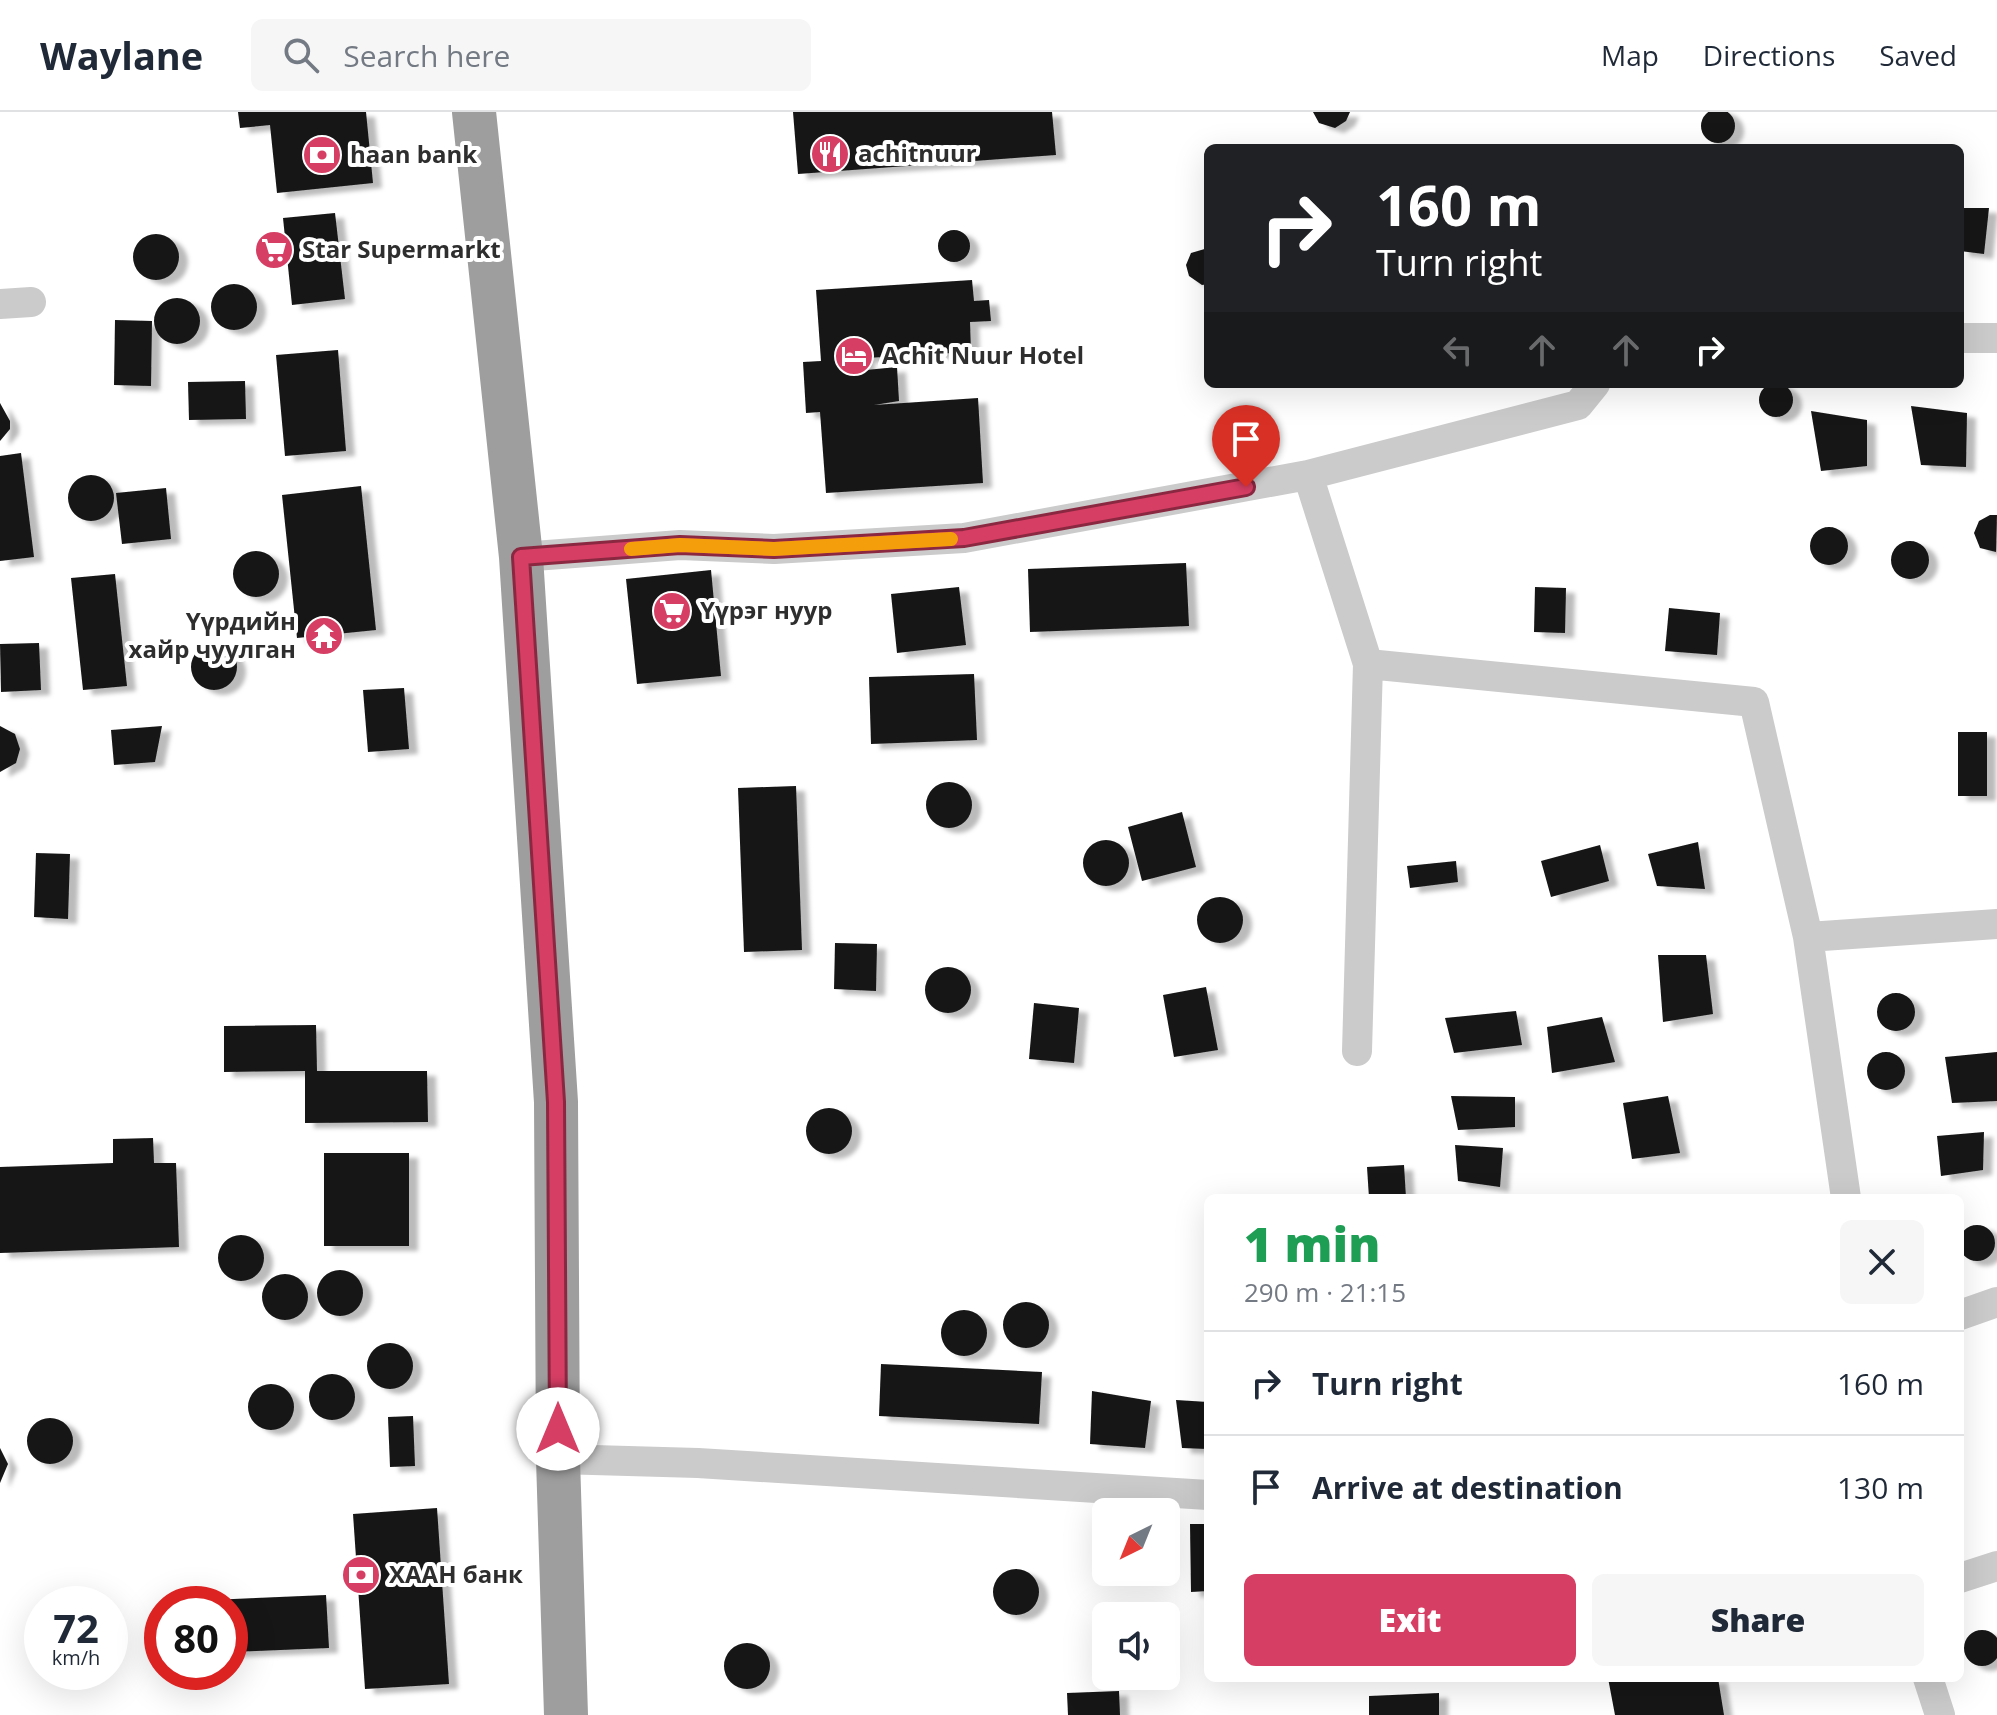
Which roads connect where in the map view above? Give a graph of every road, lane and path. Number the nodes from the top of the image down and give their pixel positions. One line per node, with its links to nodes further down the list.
1 (474, 112): 8 (highway)
2 (31, 302): 3 (street)
3 (0, 304)
4 (1964, 338): 5 (street)
5 (1997, 338)
6 (1592, 388): 7 (street)
7 (1308, 475): 8 (street); 9 (street)
8 (521, 557): 16 (highway)
9 (1368, 664): 11 (street); 12 (street)
10 (1997, 924): 11 (street)
11 (1808, 937): 13 (street)
12 (1357, 1051)
13 (1845, 1194)
14 (1997, 1302): 15 (street)
15 (1964, 1314)
16 (558, 1459): 17 (street); 21 (highway)
17 (1204, 1495)
18 (1997, 1566): 19 (street)
19 (1964, 1577)
20 (1929, 1682): 22 (street)
21 (566, 1715)
22 (1940, 1715)

